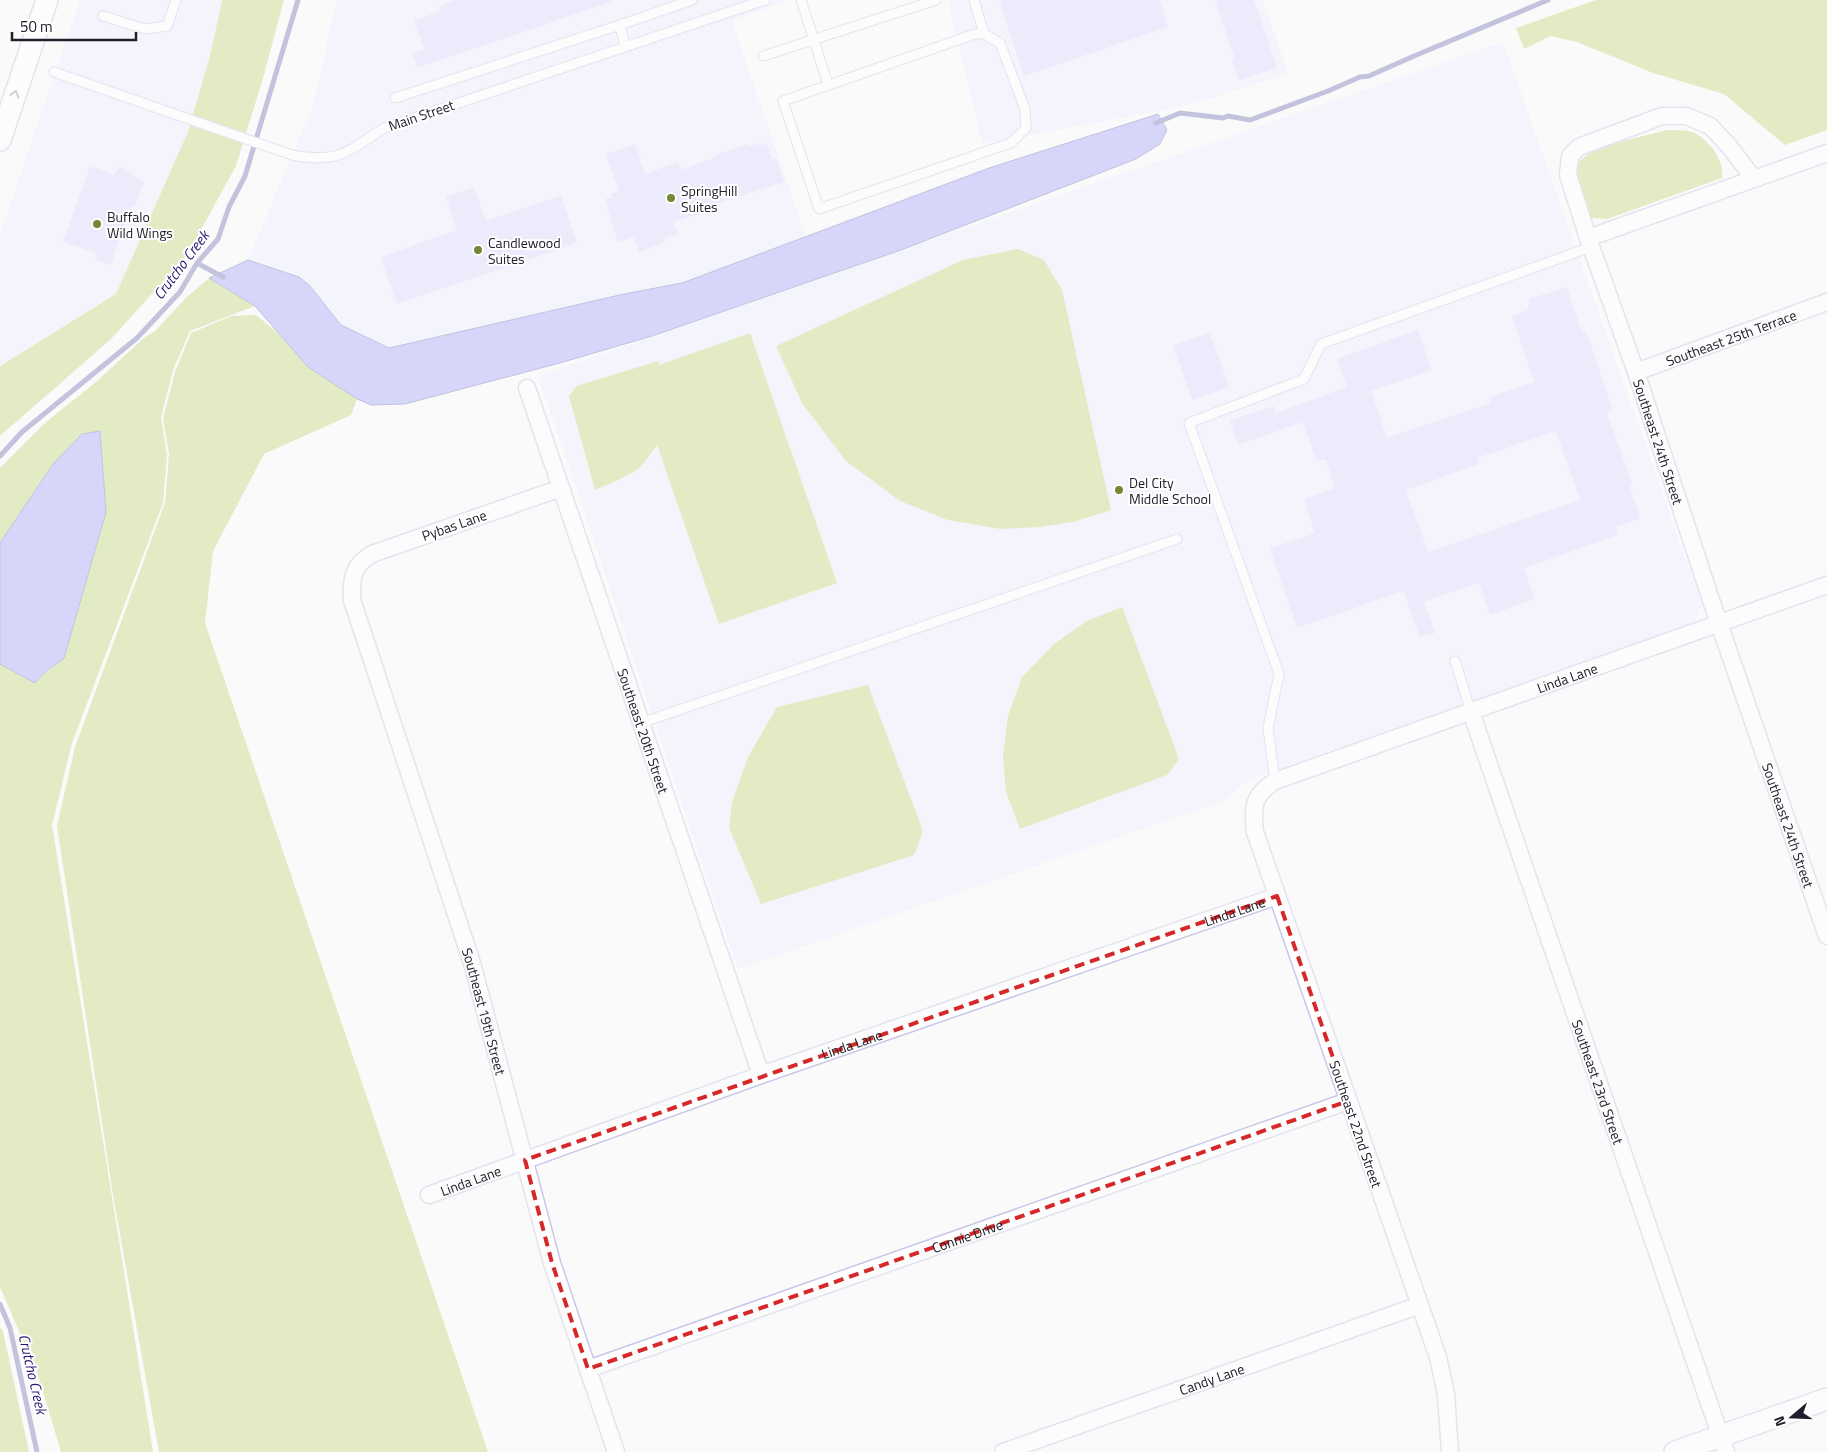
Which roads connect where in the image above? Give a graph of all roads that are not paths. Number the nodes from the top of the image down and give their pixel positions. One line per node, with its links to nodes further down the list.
1 (46, 0): 18 (street, one-way to 1)
2 (176, 0): 9 (lane)
3 (692, 0): 10 (lane)
4 (764, 0): 8 (lane, Main Street)
5 (801, 0): 12 (lane)
6 (936, 0): 12 (lane)
7 (974, 0): 11 (lane)
8 (742, 3): 13 (lane, Main Street)
9 (103, 16)
10 (620, 25): 13 (lane); 17 (lane)
11 (984, 34): 16 (lane); 16 (lane)
12 (814, 40): 14 (lane); 16 (lane)
13 (626, 46): 15 (lane, Main Street)
14 (763, 56)
15 (54, 72)
16 (828, 84)
17 (395, 98)
18 (0, 140)
19 (1827, 153): 20 (street)
20 (1754, 179): 21 (street); 21 (street, Southeast 24th Street)
21 (1590, 242): 23 (street, Southeast 24th Street); 33 (lane)
22 (1827, 302): 23 (street, Southeast 25th Terrace)
23 (1636, 372): 29 (street, Southeast 24th Street)
24 (527, 388): 25 (street, Southeast 20th Street)
25 (561, 488): 27 (street, Pybas Lane); 32 (street, Southeast 20th Street)
26 (1177, 539): 32 (lane)
27 (354, 572): 39 (street, Southeast 19th Street)
28 (1827, 585): 29 (street, Linda Lane)
29 (1719, 623): 31 (street, Linda Lane); 36 (street, Southeast 24th Street)
30 (1455, 661): 31 (lane)
31 (1471, 712): 33 (street, Linda Lane); 44 (street, Southeast 23rd Street)
32 (641, 723): 37 (street, Southeast 20th Street)
33 (1275, 781): 34 (street, Linda Lane)
34 (1256, 798): 35 (street, Southeast 22nd Street)
35 (1276, 896): 37 (street, Linda Lane); 38 (street, Southeast 22nd Street)
36 (1827, 936)
37 (761, 1075): 39 (street, Linda Lane)
38 (1348, 1101): 41 (street, Southeast 22nd Street); 42 (street, Connie Drive)
39 (525, 1160): 40 (street, Linda Lane); 42 (street, Southeast 19th Street)
40 (428, 1195)
41 (1420, 1305): 46 (street, Candy Lane); 47 (street, Southeast 22nd Street)
42 (588, 1369): 45 (street, Southeast 19th Street)
43 (1827, 1398): 44 (street)
44 (1723, 1444): 48 (street)
45 (616, 1452)
46 (1003, 1452)
47 (1450, 1452)
48 (1675, 1452)

